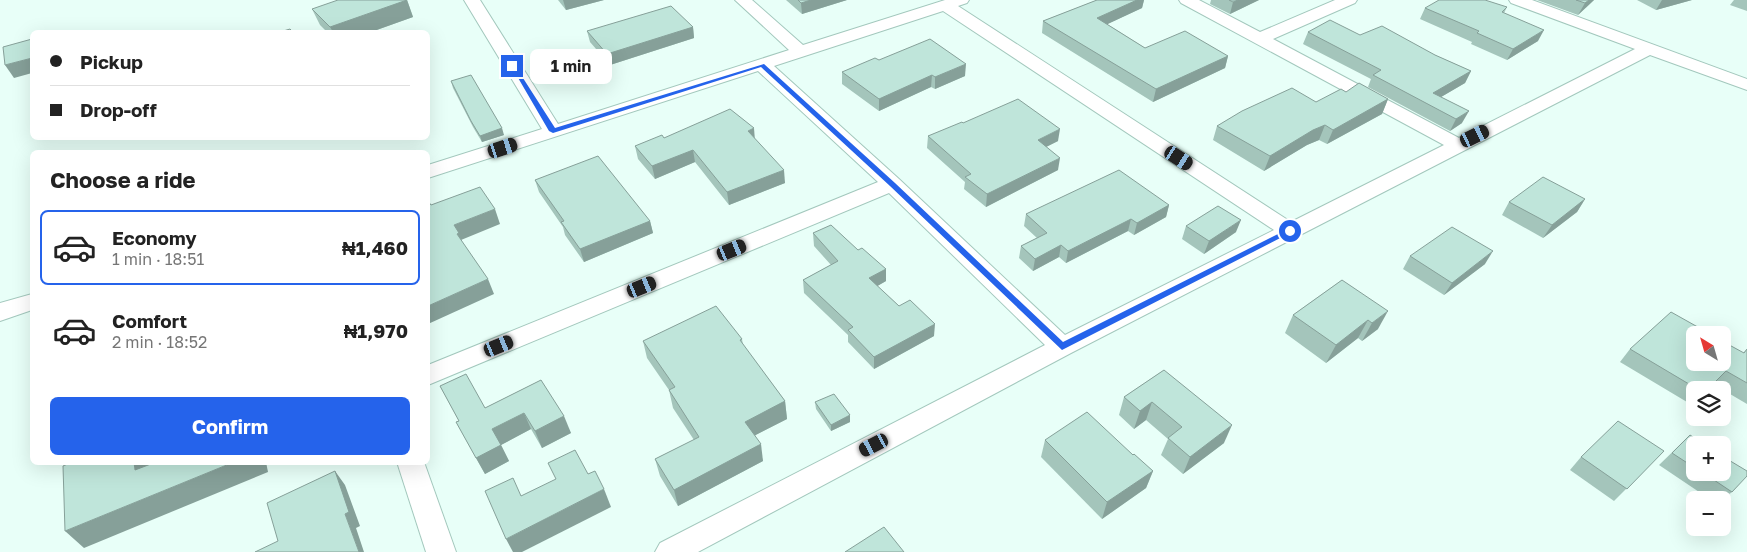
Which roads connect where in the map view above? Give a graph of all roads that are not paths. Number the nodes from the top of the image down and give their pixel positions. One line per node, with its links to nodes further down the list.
1 (472, 0): 12 (street)
2 (743, 0): 9 (street)
3 (1186, 0): 7 (street)
4 (1349, 0): 7 (street)
5 (1517, 0): 8 (street)
6 (953, 3): 9 (street); 16 (street)
7 (1259, 39): 13 (street)
8 (1649, 49): 11 (street); 13 (street)
9 (801, 52): 10 (street)
10 (762, 65): 12 (street); 15 (street)
11 (1747, 84)
12 (553, 131): 14 (street)
13 (1458, 145): 16 (street)
14 (430, 171)
15 (892, 184): 19 (street); 20 (street)
16 (1290, 231): 19 (street)
17 (30, 303): 18 (street)
18 (0, 312)
19 (1062, 347): 23 (street)
20 (430, 374)
21 (411, 465): 22 (street)
22 (441, 552)
23 (670, 552)

